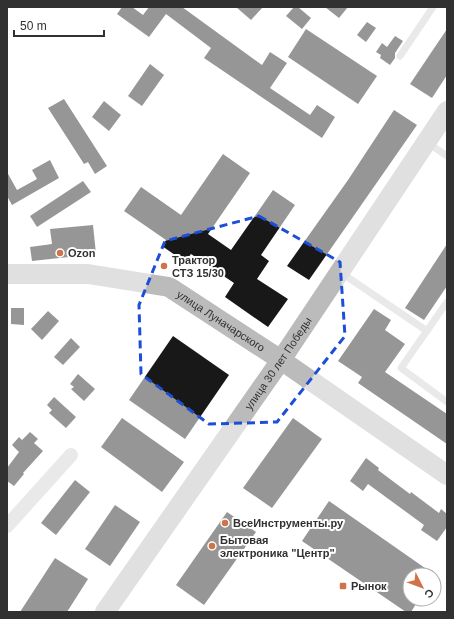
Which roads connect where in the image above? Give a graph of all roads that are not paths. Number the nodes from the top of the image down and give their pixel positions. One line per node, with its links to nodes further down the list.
1 (433, 7): 2 (lane)
2 (400, 56)
3 (447, 111): 4 (main road, улица 30 лет Победы)
4 (426, 142): 5 (lane); 6 (main road, улица 30 лет Победы)
5 (447, 156)
6 (340, 272): 9 (lane); 10 (main road, улица 30 лет Победы)
7 (7, 274): 10 (main road, улица Луначарского)
8 (447, 302): 9 (lane)
9 (427, 331): 11 (lane)
10 (281, 360): 13 (main road, улица Луначарского); 15 (main road, улица 30 лет Победы)
11 (447, 402)
12 (71, 455): 14 (street)
13 (447, 475)
14 (7, 526)
15 (105, 612)

